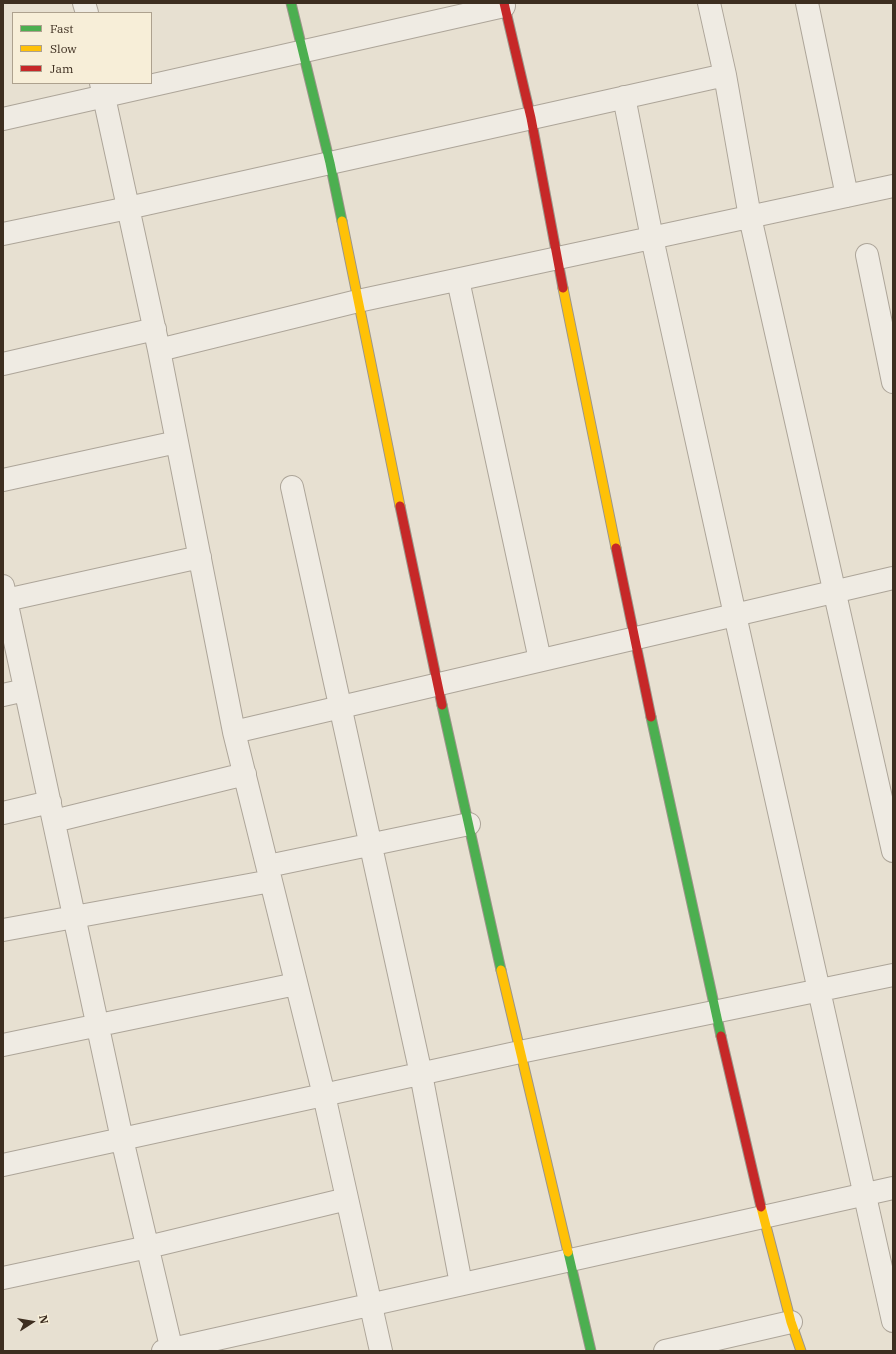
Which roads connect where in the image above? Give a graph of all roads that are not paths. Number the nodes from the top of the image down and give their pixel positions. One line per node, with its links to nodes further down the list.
1 (291, 3): 5 (street)
2 (709, 3): 6 (street)
3 (807, 3): 15 (street)
4 (504, 4): 5 (street); 11 (street)
5 (302, 51): 7 (street); 13 (street)
6 (725, 74): 10 (street); 17 (street)
7 (152, 80)
8 (134, 84): 9 (street)
9 (103, 90): 12 (street); 16 (street)
10 (624, 97): 11 (street); 19 (street)
11 (531, 118): 13 (street); 21 (street)
12 (3, 119)
13 (330, 163): 16 (street); 23 (street)
14 (893, 186): 15 (street)
15 (847, 196): 17 (street)
16 (128, 208): 18 (street); 24 (street)
17 (750, 217): 19 (street); 32 (street)
18 (3, 234)
19 (652, 238): 21 (street); 34 (street)
20 (867, 256): 26 (street)
21 (557, 259): 22 (street); 35 (street)
22 (458, 280): 23 (street); 36 (street)
23 (358, 301): 24 (street); 37 (street)
24 (157, 340): 25 (street); 27 (street)
25 (3, 364)
26 (893, 382)
27 (178, 442): 28 (street); 30 (street)
28 (3, 480)
29 (292, 487): 40 (street)
30 (200, 557): 33 (street); 41 (street)
31 (893, 578): 32 (street)
32 (834, 592): 34 (street); 47 (street)
33 (4, 593): 38 (street)
34 (735, 615): 35 (street); 53 (street)
35 (634, 638): 36 (street); 54 (street)
36 (540, 660): 37 (street)
37 (437, 684): 40 (street); 45 (street)
38 (26, 690): 39 (street); 43 (street)
39 (3, 695)
40 (340, 707): 41 (street); 46 (street)
41 (234, 732): 42 (street)
42 (245, 774): 43 (street); 48 (street)
43 (52, 811): 44 (street); 49 (street)
44 (3, 813)
45 (469, 824): 46 (street); 57 (street)
46 (370, 845): 48 (street); 58 (street)
47 (893, 851)
48 (269, 874): 49 (street); 52 (street)
49 (74, 916): 50 (street); 55 (street)
50 (3, 930)
51 (893, 975): 53 (street)
52 (296, 984): 55 (street); 59 (street)
53 (819, 990): 54 (street); 63 (street)
54 (715, 1012): 57 (street); 65 (street)
55 (98, 1025): 56 (street); 60 (street)
56 (3, 1045)
57 (520, 1052): 58 (street); 67 (street)
58 (421, 1074): 59 (street); 69 (street)
59 (324, 1095): 60 (street); 64 (street)
60 (122, 1139): 61 (street); 66 (street)
61 (3, 1165)
62 (893, 1188): 63 (street)
63 (865, 1194): 65 (street); 71 (street)
64 (347, 1199): 66 (street); 70 (street)
65 (763, 1217): 67 (street); 72 (street)
66 (148, 1247): 68 (street); 73 (street)
67 (568, 1260): 69 (street); 75 (street)
68 (3, 1278)
69 (461, 1284): 70 (street)
70 (370, 1305): 73 (street); 74 (street)
71 (893, 1321)
72 (790, 1322): 76 (street); 77 (street)
73 (169, 1350)
74 (381, 1351)
75 (591, 1351)
76 (665, 1351)
77 (801, 1351)

